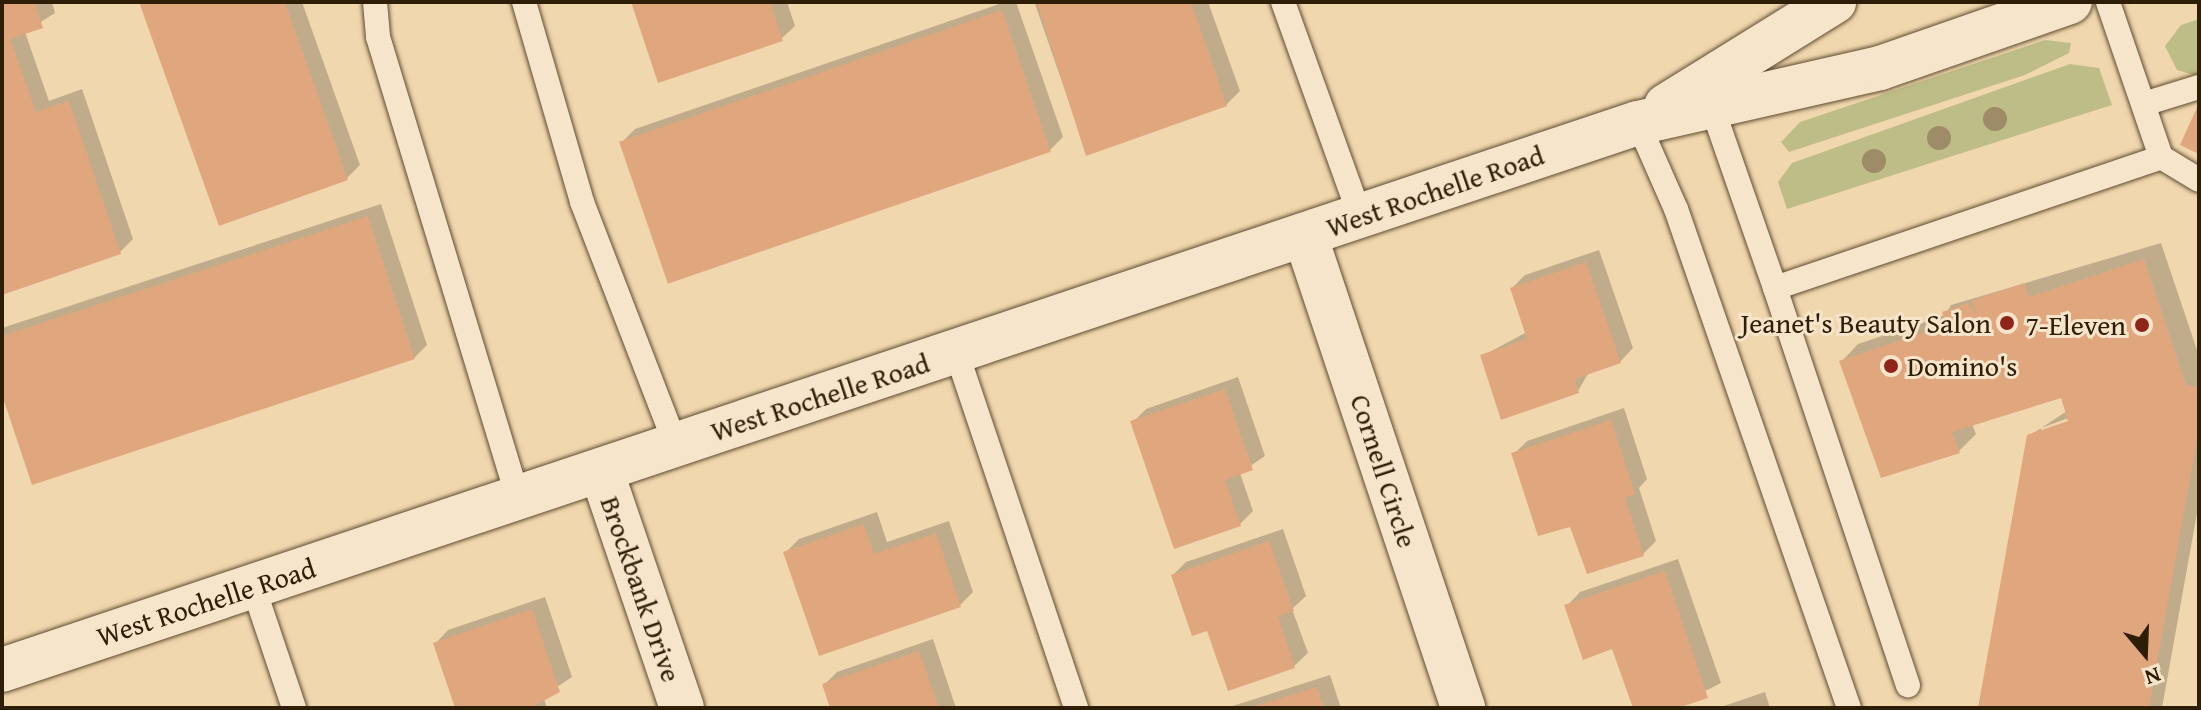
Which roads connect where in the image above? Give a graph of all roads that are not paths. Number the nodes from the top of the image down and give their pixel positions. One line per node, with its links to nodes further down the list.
1 (375, 2): 19 (lane)
2 (524, 2): 17 (lane)
3 (1283, 2): 13 (lane)
4 (2070, 2): 9 (main road, West Rochelle Road)
5 (2108, 2): 8 (lane)
6 (1817, 7): 10 (main road, West Rochelle Road)
7 (2199, 87): 8 (lane)
8 (2144, 104): 11 (lane)
9 (1712, 107): 10 (main road, West Rochelle Road); 15 (lane)
10 (1638, 123): 13 (main road, West Rochelle Road); 27 (lane)
11 (2161, 157): 12 (lane); 15 (lane)
12 (2199, 180)
13 (1360, 216): 14 (main road, West Rochelle Road)
14 (1305, 235): 16 (main road, West Rochelle Road); 26 (main road, Cornell Circle)
15 (1775, 288): 22 (lane)
16 (956, 351): 17 (main road, West Rochelle Road); 25 (lane)
17 (676, 445): 18 (main road, West Rochelle Road)
18 (601, 470): 19 (main road, West Rochelle Road); 24 (main road, Brockbank Drive)
19 (518, 498): 20 (main road, West Rochelle Road)
20 (253, 586): 21 (main road, West Rochelle Road); 23 (lane)
21 (2, 670)
22 (1908, 685)
23 (294, 708)
24 (682, 708)
25 (1076, 708)
26 (1463, 708)
27 (1849, 708)

